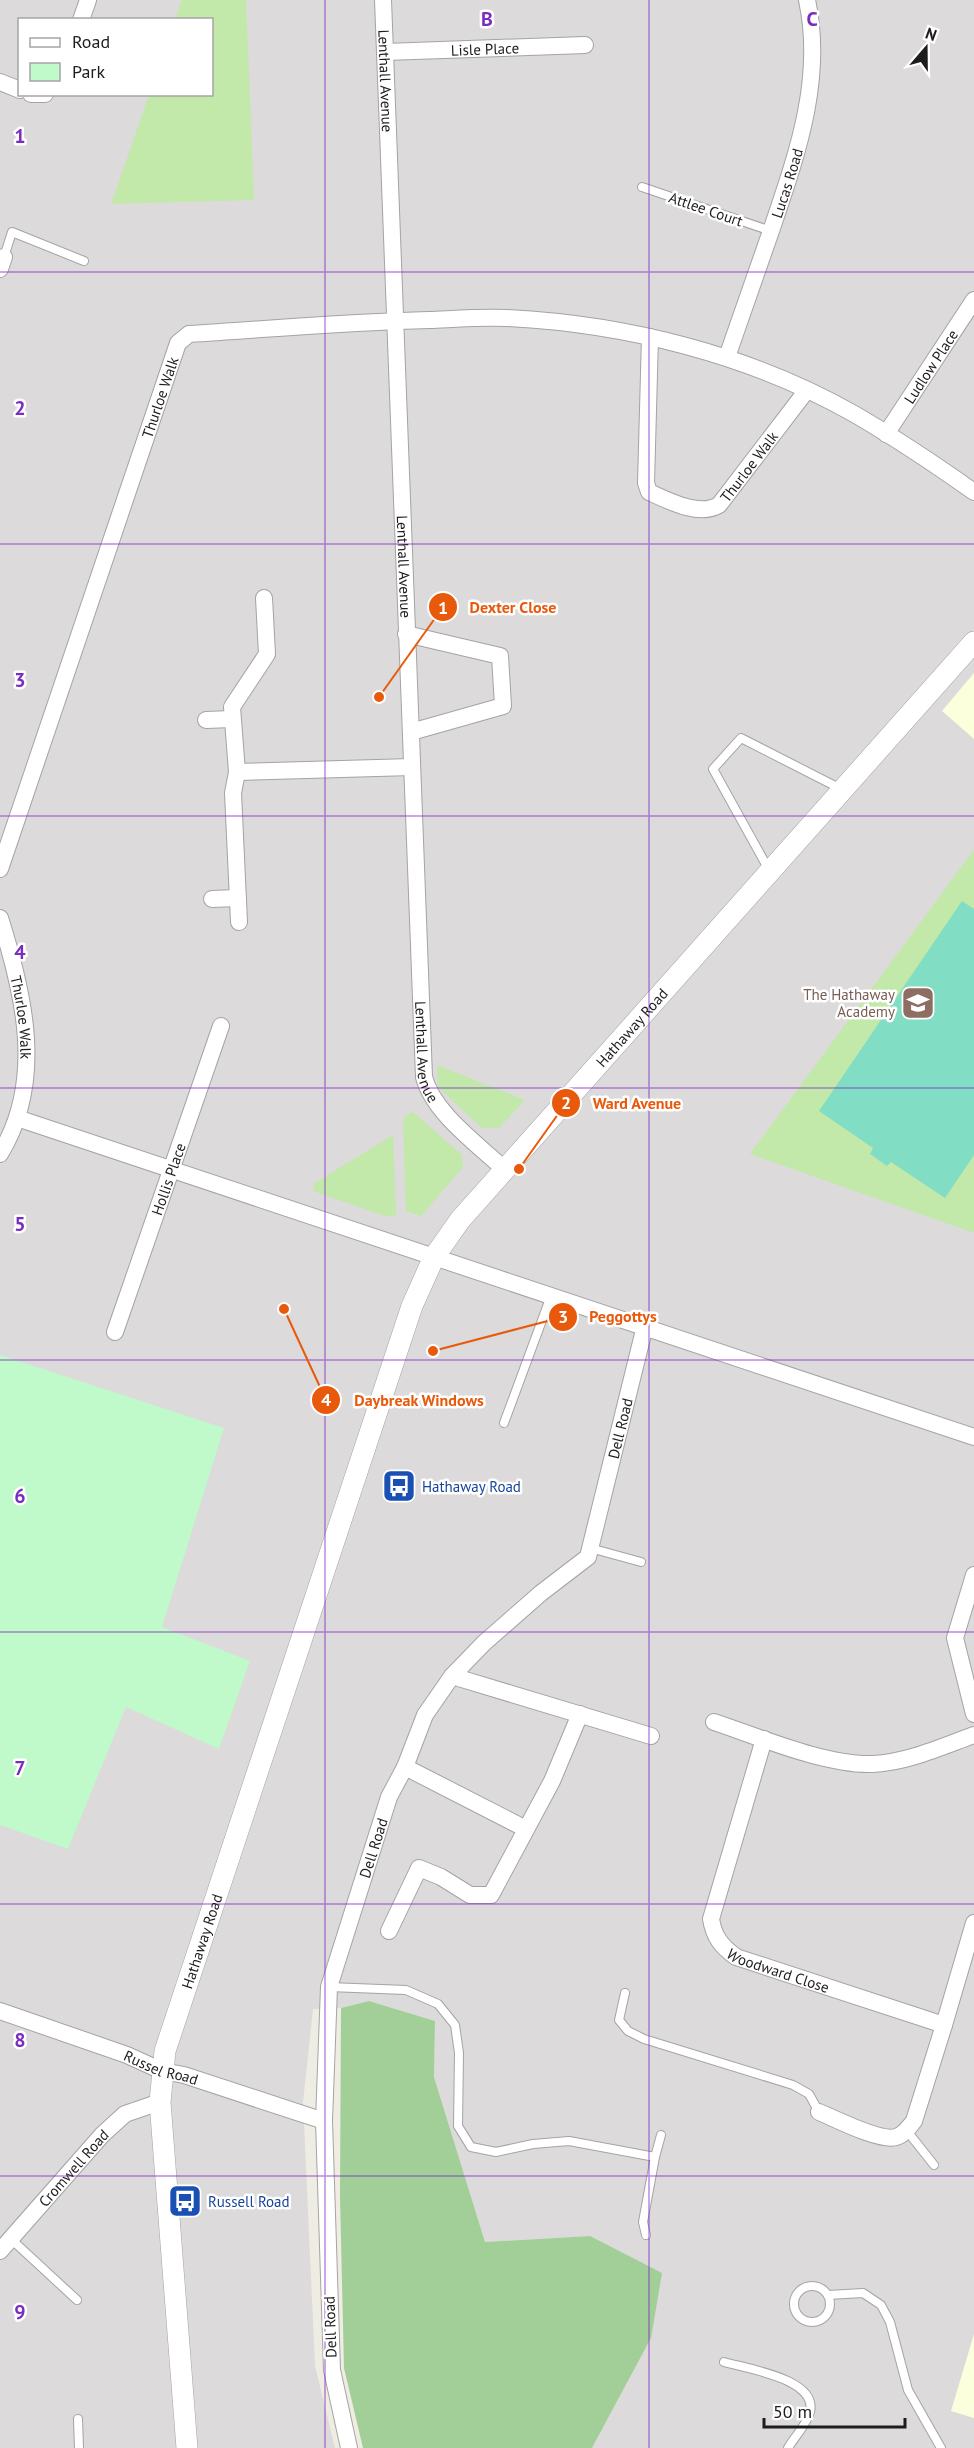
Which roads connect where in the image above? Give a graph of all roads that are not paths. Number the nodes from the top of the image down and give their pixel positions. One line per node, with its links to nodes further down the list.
1 (88, 0): 4 (street)
2 (383, 0): 6 (street, Lenthall Avenue)
3 (807, 0): 10 (street, Lucas Road)
4 (82, 18)
5 (585, 45): 6 (street, Lisle Place)
6 (385, 52): 14 (street, Lenthall Avenue)
7 (0, 82): 8 (street)
8 (18, 89)
9 (642, 187): 10 (lane, Attlee Court)
10 (771, 231): 16 (street, Lucas Road)
11 (84, 261): 12 (lane)
12 (2, 263)
13 (974, 300): 18 (street, Ludlow Place)
14 (396, 321): 15 (street, Thurloe Walk); 21 (street, Lenthall Avenue); 29 (street, Thurloe Walk)
15 (650, 338): 16 (street, Thurloe Walk); 17 (street, Thurloe Walk)
16 (727, 357): 17 (street, Thurloe Walk)
17 (807, 390): 18 (street, Thurloe Walk)
18 (886, 434): 19 (street, Thurloe Walk)
19 (974, 492)
20 (264, 598): 23 (street)
21 (406, 634): 25 (street, Lenthall Avenue); 25 (street)
22 (974, 642): 28 (street, Hathaway Road)
23 (232, 719): 24 (street); 27 (street)
24 (206, 720)
25 (411, 732): 26 (street, Lenthall Avenue)
26 (412, 767): 27 (street); 39 (street, Lenthall Avenue)
27 (237, 772): 31 (street)
28 (844, 790): 30 (street, Hathaway Road); 30 (lane)
29 (0, 869)
30 (770, 872): 39 (street, Hathaway Road)
31 (238, 898): 32 (street); 34 (street)
32 (212, 899)
33 (0, 918): 36 (street, Thurloe Walk)
34 (239, 922)
35 (221, 1026): 38 (street, Hollis Place)
36 (17, 1118): 37 (street, Thurloe Walk); 38 (street)
37 (0, 1154)
38 (172, 1170): 40 (street); 43 (street, Hollis Place)
39 (506, 1171): 40 (street, Hathaway Road)
40 (434, 1257): 41 (street); 64 (street, Hathaway Road)
41 (551, 1295): 42 (street); 44 (lane)
42 (645, 1326): 45 (street); 46 (street, Dell Road)
43 (116, 1332)
44 (504, 1423)
45 (974, 1437)
46 (590, 1548): 47 (lane); 49 (street, Dell Road)
47 (640, 1562)
48 (974, 1575): 51 (street)
49 (452, 1676): 50 (street); 56 (street, Dell Road)
50 (580, 1714): 54 (street); 57 (street)
51 (974, 1714)
52 (714, 1722): 55 (street)
53 (974, 1735): 55 (street)
54 (651, 1736)
55 (764, 1739): 63 (street, Woodward Close)
56 (405, 1767): 57 (street); 60 (street, Dell Road)
57 (526, 1829): 59 (street)
58 (974, 1923): 63 (street)
59 (389, 1931)
60 (329, 1987): 67 (street, Dell Road); 70 (lane)
61 (625, 1993): 66 (lane)
62 (0, 2011): 64 (street, Russel Road)
63 (944, 2025): 68 (street)
64 (162, 2071): 65 (street, Hathaway Road); 67 (street, Russel Road)
65 (160, 2102): 73 (street, Cromwell Road); 79 (street, Hathaway Road)
66 (819, 2112): 68 (street)
67 (324, 2121): 80 (street, Dell Road)
68 (907, 2131): 71 (lane)
69 (662, 2135): 70 (lane)
70 (655, 2157): 72 (lane)
71 (934, 2165)
72 (646, 2235)
73 (5, 2245): 75 (lane)
74 (828, 2295): 74 (lane); 82 (lane)
75 (77, 2300)
76 (724, 2362): 81 (lane)
77 (78, 2419): 78 (lane)
78 (79, 2448)
79 (187, 2448)
80 (349, 2448)
81 (788, 2448)
82 (941, 2448)

